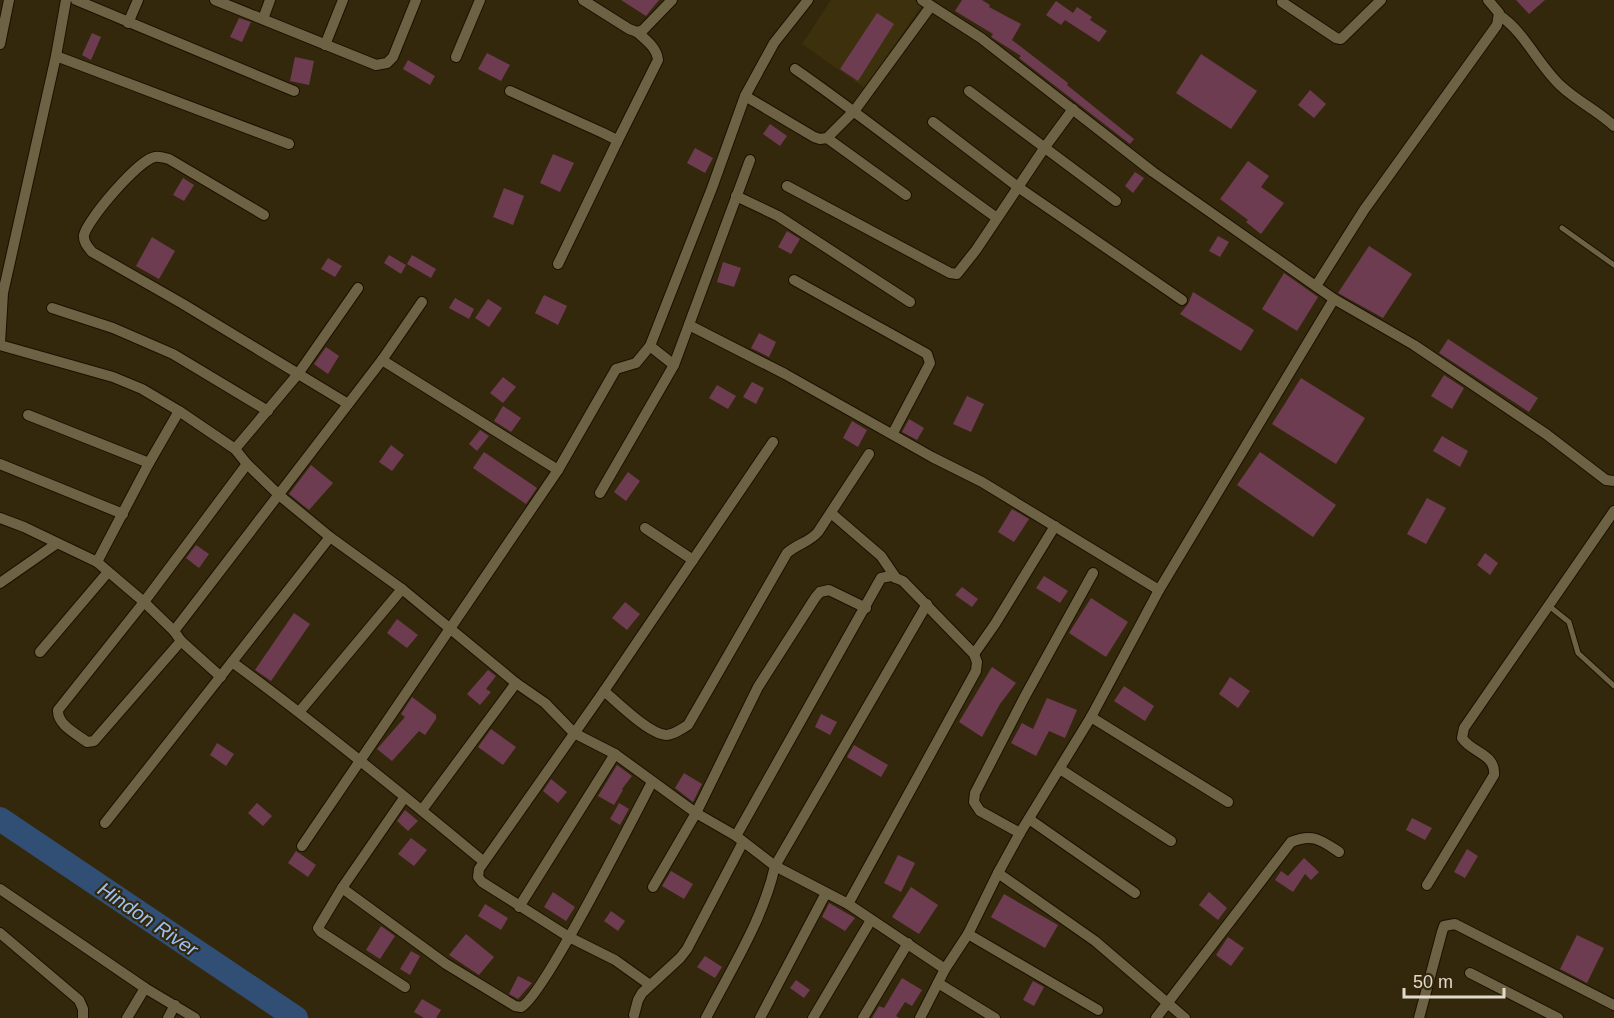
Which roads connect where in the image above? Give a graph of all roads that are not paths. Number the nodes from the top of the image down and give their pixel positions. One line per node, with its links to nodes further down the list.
1 (9, 0): 21 (street)
2 (66, 0): 23 (street)
3 (76, 0): 19 (street)
4 (138, 0): 19 (street)
5 (215, 0): 18 (street)
6 (270, 0): 18 (street)
7 (343, 0): 22 (street)
8 (417, 0): 22 (street)
9 (480, 0): 24 (street)
10 (583, 0): 20 (street)
11 (671, 0): 20 (street)
12 (808, 0): 29 (street)
13 (1381, 0): 15 (street)
14 (1488, 0): 17 (street)
15 (1282, 2)
16 (926, 3): 30 (street); 31 (street)
17 (1499, 15): 33 (street); 50 (street)
18 (263, 19): 22 (street)
19 (128, 23): 26 (street)
20 (637, 32): 35 (street)
21 (0, 44)
22 (325, 45)
23 (56, 56): 36 (street); 52 (street)
24 (456, 57)
25 (795, 69): 31 (street)
26 (294, 91)
27 (510, 91): 35 (street)
28 (969, 91): 37 (street)
29 (745, 96): 34 (street); 60 (street)
30 (1073, 109): 37 (street); 50 (street)
31 (855, 110): 34 (street); 45 (street)
32 (933, 122): 40 (street)
33 (1614, 126)
34 (827, 138): 41 (street)
35 (617, 142): 47 (street)
36 (289, 144)
37 (1045, 147): 40 (street); 43 (street)
38 (750, 160): 42 (street)
39 (788, 186): 45 (street)
40 (1018, 188): 45 (street); 54 (street)
41 (906, 195)
42 (736, 196): 56 (street); 58 (street)
43 (1116, 201)
44 (264, 215): 63 (street)
45 (997, 218)
46 (1562, 228): 48 (lane)
47 (558, 264)
48 (1614, 265)
49 (794, 280): 68 (street)
50 (1316, 286): 53 (street)
51 (358, 288): 63 (street)
52 (2, 293): 59 (street)
53 (1334, 299): 76 (street); 94 (street)
54 (1182, 300)
55 (422, 302): 61 (street)
56 (910, 302)
57 (52, 308): 66 (street)
58 (689, 325): 62 (street); 68 (street)
59 (0, 344): 65 (street)
60 (650, 346): 62 (street); 75 (street)
61 (382, 360): 64 (street); 75 (street)
62 (674, 365): 77 (street)
63 (298, 374): 64 (street); 66 (street)
64 (348, 404): 78 (street)
65 (179, 411): 70 (street); 72 (street)
66 (268, 411): 70 (street)
67 (28, 415): 72 (street)
68 (893, 433): 83 (street)
69 (772, 442): 87 (street)
70 (235, 449): 74 (street)
71 (869, 454): 80 (street)
72 (149, 463): 81 (street)
73 (0, 464): 81 (street)
74 (247, 464): 78 (street); 95 (street)
75 (558, 470): 99 (street)
76 (1614, 481)
77 (600, 493)
78 (279, 495): 85 (street); 100 (street)
79 (1614, 512): 97 (street)
80 (831, 513): 91 (street); 108 (street)
81 (123, 514): 88 (street)
82 (1, 520): 86 (street)
83 (1055, 526): 94 (street); 103 (street)
84 (645, 528): 87 (street)
85 (330, 537): 93 (street); 104 (street)
86 (56, 544): 88 (street); 92 (street)
87 (693, 560): 108 (street)
88 (98, 562): 89 (street)
89 (108, 572): 95 (street); 102 (street)
90 (1093, 573): 122 (street)
91 (896, 578): 96 (street); 98 (street)
92 (0, 583)
93 (402, 589): 99 (street); 109 (street)
94 (1159, 590): 110 (street)
95 (144, 602): 100 (street); 101 (street)
96 (927, 604): 103 (street); 128 (street)
97 (1549, 606): 107 (lane); 130 (street)
98 (866, 608): 119 (street); 123 (street)
99 (451, 630): 106 (street); 113 (street)
100 (174, 631): 101 (street)
101 (181, 641): 105 (street)
102 (40, 652)
103 (974, 654): 136 (street)
104 (232, 662): 105 (street); 109 (street)
105 (221, 676): 121 (street)
106 (516, 683): 111 (street); 118 (street)
107 (1614, 686)
108 (603, 691): 111 (street)
109 (300, 711): 113 (street)
110 (1091, 717): 114 (street); 117 (street)
111 (574, 733): 112 (street); 127 (street)
112 (615, 754): 115 (street); 137 (street)
113 (360, 759): 116 (street); 125 (street)
114 (1060, 769): 120 (street); 124 (street)
115 (652, 782): 119 (street); 141 (street)
116 (404, 798): 118 (street); 132 (street)
117 (1228, 802)
118 (422, 810): 127 (street)
119 (696, 813): 123 (street); 131 (street)
120 (1029, 819): 122 (street); 134 (street)
121 (105, 823)
122 (1020, 833): 129 (street)
123 (740, 839): 128 (street); 146 (street)
124 (1171, 841)
125 (302, 846)
126 (1340, 852): 149 (street)
127 (483, 861): 137 (street)
128 (775, 866): 135 (street); 158 (street)
129 (998, 873): 140 (street); 149 (street)
130 (1427, 885)
131 (653, 887)
132 (342, 888): 141 (street); 147 (street)
133 (0, 890): 148 (street)
134 (1136, 892)
135 (826, 893): 136 (street); 159 (street)
136 (848, 904): 138 (street)
137 (519, 907): 141 (street)
138 (871, 920): 142 (street); 160 (street)
139 (0, 933): 154 (street)
140 (968, 934): 143 (street); 152 (street)
141 (569, 938): 146 (street)
142 (908, 943): 143 (street); 161 (street)
143 (945, 969): 145 (street)
144 (1470, 973): 167 (street)
145 (938, 983): 162 (street); 163 (street)
146 (650, 985): 153 (street)
147 (405, 987)
148 (145, 988): 150 (street); 155 (street)
149 (1166, 1003): 164 (street); 165 (street)
150 (175, 1005): 156 (street); 157 (street)
151 (1614, 1005): 166 (street)
152 (1098, 1010)
153 (634, 1015)
154 (83, 1018)
155 (127, 1018)
156 (168, 1018)
157 (195, 1018)
158 (705, 1018)
159 (760, 1018)
160 (813, 1018)
161 (863, 1018)
162 (920, 1018)
163 (995, 1018)
164 (1156, 1018)
165 (1185, 1018)
166 (1419, 1018)
167 (1558, 1018)

